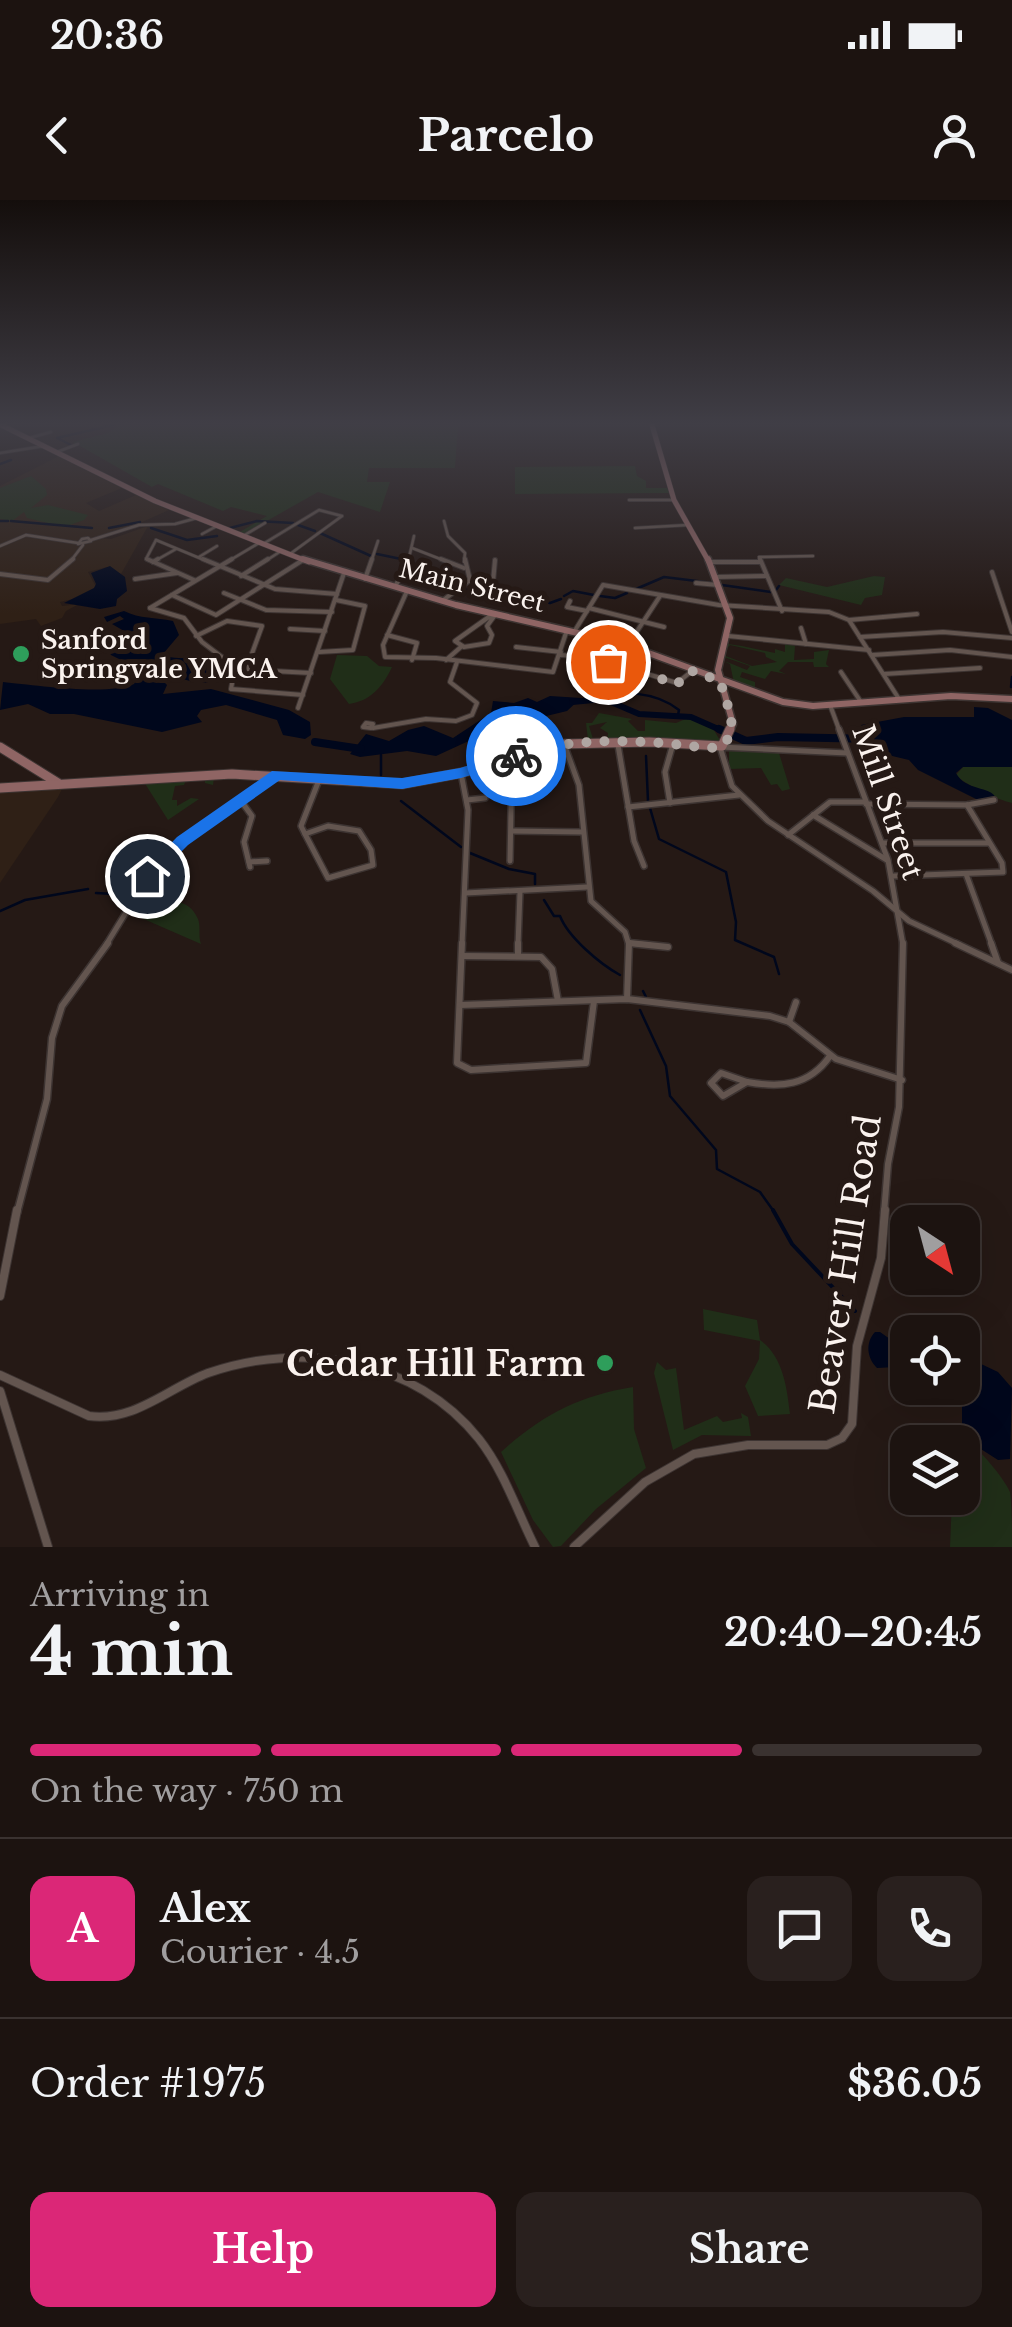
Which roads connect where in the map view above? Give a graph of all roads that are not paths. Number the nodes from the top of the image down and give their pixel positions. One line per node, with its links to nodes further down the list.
1 (133, 488): 5 (main road, Main Street)
2 (670, 488): 4 (main road)
3 (629, 500): 4 (street)
4 (674, 500): 8 (main road)
5 (197, 518): 9 (main road, Main Street); 16 (street)
6 (444, 521): 31 (street)
7 (265, 522): 12 (street)
8 (688, 525): 10 (street); 29 (main road)
9 (217, 526): 11 (street); 12 (main road, Main Street)
10 (636, 528)
11 (202, 534)
12 (243, 536): 15 (main road, Main Street)
13 (414, 536): 19 (street)
14 (378, 541): 39 (street)
15 (262, 543): 21 (main road, Main Street); 22 (street); 30 (street)
16 (81, 544): 17 (street); 35 (street)
17 (0, 546)
18 (218, 546): 24 (street)
19 (412, 548): 31 (street); 45 (street)
20 (176, 549): 24 (street); 28 (street); 28 (street)
21 (281, 551): 22 (main road, Main Street); 36 (street)
22 (290, 554): 26 (main road, Main Street)
23 (813, 556): 25 (street)
24 (198, 558): 30 (street)
25 (760, 559): 29 (street); 37 (street)
26 (303, 560): 34 (main road, Main Street); 44 (street)
27 (496, 560): 41 (street)
28 (153, 562): 33 (street)
29 (709, 562): 42 (main road)
30 (219, 566): 36 (street); 40 (street)
31 (464, 568): 41 (street)
32 (992, 572): 69 (street)
33 (178, 573): 38 (street); 40 (street)
34 (344, 573): 39 (main road, Main Street); 50 (street)
35 (0, 574)
36 (241, 576): 44 (street)
37 (766, 576): 42 (street); 56 (street)
38 (135, 579)
39 (365, 579): 45 (main road, Main Street)
40 (196, 580): 48 (street)
41 (470, 581): 52 (street)
42 (716, 581): 43 (street); 54 (main road)
43 (696, 583)
44 (264, 585): 50 (street); 51 (street)
45 (395, 588): 46 (main road, Main Street)
46 (406, 591): 52 (main road, Main Street); 68 (street)
47 (224, 593): 51 (street)
48 (172, 595): 51 (street); 70 (street)
49 (660, 596): 54 (street); 55 (street); 61 (street)
50 (336, 597): 57 (street); 78 (street)
51 (241, 600): 57 (street)
52 (442, 601): 58 (main road, Main Street)
53 (570, 602): 55 (street)
54 (726, 608): 56 (street); 71 (main road)
55 (588, 609): 61 (street); 67 (street)
56 (782, 610): 60 (street)
57 (332, 612): 66 (street)
58 (494, 614): 62 (street); 67 (main road, Main Street)
59 (918, 614): 60 (street)
60 (850, 620): 72 (street)
61 (644, 622): 63 (street); 75 (street)
62 (484, 625): 76 (street); 76 (street)
63 (664, 627)
64 (800, 628): 74 (street)
65 (290, 630): 66 (street)
66 (325, 631): 78 (street)
67 (570, 631): 73 (main road, Main Street); 80 (street)
68 (388, 635): 83 (street); 83 (street)
69 (1012, 635): 72 (street)
70 (196, 636): 87 (street); 88 (street)
71 (728, 636): 74 (street); 89 (main road)
72 (860, 636): 79 (street)
73 (599, 638): 75 (main road, Main Street); 90 (street)
74 (806, 644): 79 (street)
75 (628, 645): 90 (main road, Main Street)
76 (462, 646): 84 (street)
77 (516, 647): 80 (street)
78 (318, 652): 92 (street)
79 (870, 653): 82 (street); 93 (street)
80 (560, 654): 81 (street); 85 (street)
81 (577, 656)
82 (1012, 657)
83 (412, 660): 84 (street)
84 (446, 660): 85 (street)
85 (457, 662): 103 (street)
86 (980, 668): 93 (street)
87 (236, 669): 88 (street); 96 (street)
88 (246, 670): 92 (street)
89 (718, 670): 90 (main road); 94 (main road)
90 (696, 672): 94 (main road, Main Street)
91 (841, 672): 100 (street)
92 (311, 673): 96 (street)
93 (884, 674): 99 (street)
94 (720, 681): 95 (main road, Main Street); 97 (main road)
95 (733, 686): 97 (main road); 101 (main road, Main Street)
96 (303, 695): 102 (street)
97 (725, 695): 107 (main road)
98 (1012, 698): 99 (main road, Main Street)
99 (898, 699): 100 (main road, Main Street)
100 (861, 702): 101 (main road, Main Street)
101 (830, 705): 109 (street, Mill Street)
102 (298, 708)
103 (372, 728)
104 (618, 742): 105 (main road); 106 (main road); 124 (street)
105 (564, 744): 110 (main road); 127 (street)
106 (673, 744): 107 (main road); 121 (street)
107 (723, 744): 109 (street); 116 (street)
108 (0, 747): 114 (main road)
109 (847, 752): 122 (street, Mill Street)
110 (511, 758): 111 (main road); 126 (street)
111 (461, 773): 113 (main road); 119 (street)
112 (277, 775): 113 (main road); 114 (main road); 118 (street)
113 (320, 778): 128 (street)
114 (58, 783): 115 (main road)
115 (0, 788)
116 (739, 796): 121 (street); 129 (street)
117 (485, 798): 119 (street)
118 (240, 800): 133 (street); 157 (street)
119 (467, 800): 140 (street)
120 (994, 800): 123 (street)
121 (670, 803): 124 (street)
122 (865, 803): 123 (street); 125 (street); 130 (street, Mill Street)
123 (967, 806): 131 (street)
124 (628, 807): 135 (street)
125 (813, 814): 129 (street); 132 (street)
126 (512, 830): 127 (street); 134 (street)
127 (582, 832): 138 (street)
128 (304, 834): 128 (street)
129 (788, 835): 141 (street)
130 (882, 843): 131 (street); 132 (street, Mill Street)
131 (989, 843): 136 (street)
132 (888, 860): 137 (street, Mill Street)
133 (267, 861)
134 (510, 861)
135 (644, 866)
136 (966, 874): 137 (street); 146 (street)
137 (893, 876): 141 (street, Mill Street)
138 (587, 887): 139 (street); 142 (street)
139 (520, 892): 140 (street); 144 (street)
140 (465, 893): 145 (street)
141 (901, 914): 146 (street); 155 (street, Beaver Hill Road)
142 (629, 943): 143 (street); 148 (street)
143 (668, 948)
144 (518, 955): 145 (street); 149 (street)
145 (462, 956): 152 (street)
146 (998, 964): 147 (street)
147 (1012, 970)
148 (627, 1000): 150 (street); 153 (street)
149 (558, 1001): 150 (street); 152 (street)
150 (594, 1001): 152 (street)
151 (796, 1002): 153 (street)
152 (460, 1005)
153 (789, 1022): 154 (street)
154 (830, 1056): 155 (street); 156 (street)
155 (902, 1080): 162 (street, Beaver Hill Road)
156 (747, 1082): 156 (street)
157 (0, 1296)
158 (0, 1375): 161 (street)
159 (0, 1391): 160 (street)
160 (48, 1547)
161 (535, 1547)
162 (574, 1547)

